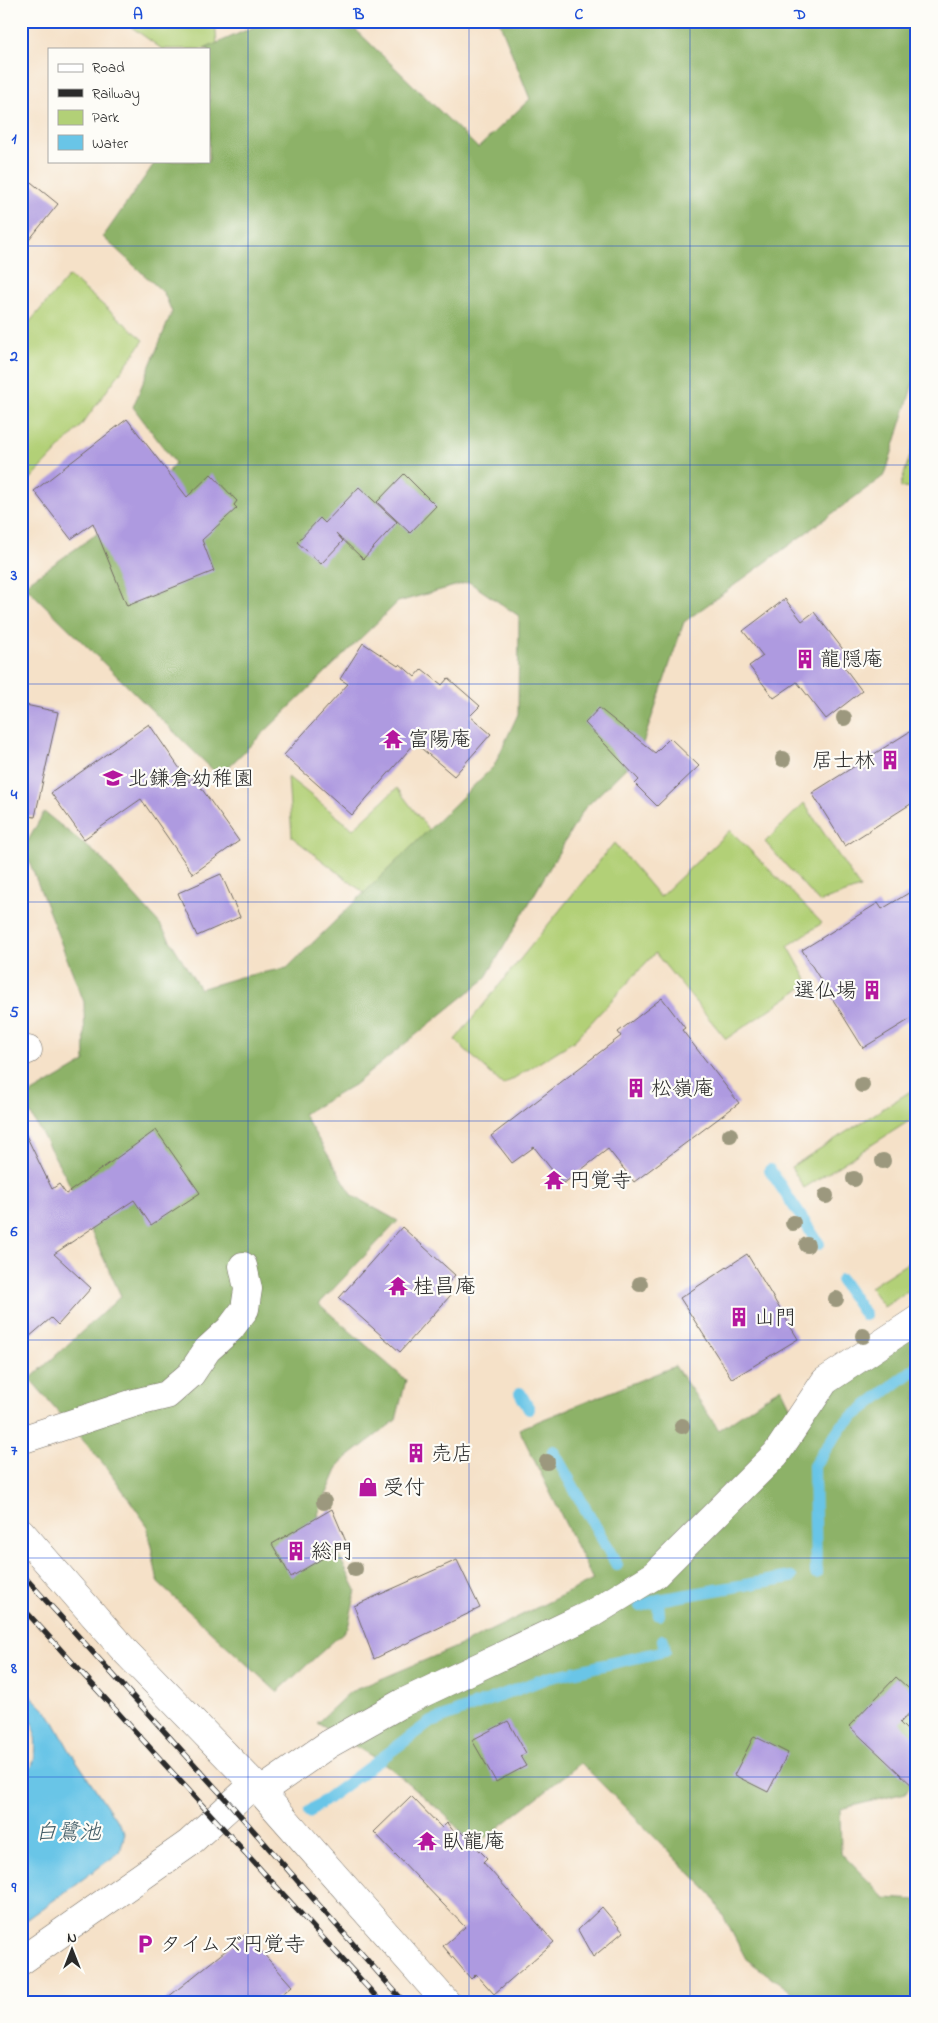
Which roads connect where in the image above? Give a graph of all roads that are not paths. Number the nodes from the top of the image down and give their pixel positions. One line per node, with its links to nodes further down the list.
1 (243, 1266): 3 (street)
2 (917, 1320): 5 (street)
3 (21, 1440)
4 (21, 1532): 5 (street)
5 (257, 1788): 6 (street); 7 (street)
6 (21, 1961)
7 (446, 2002)

